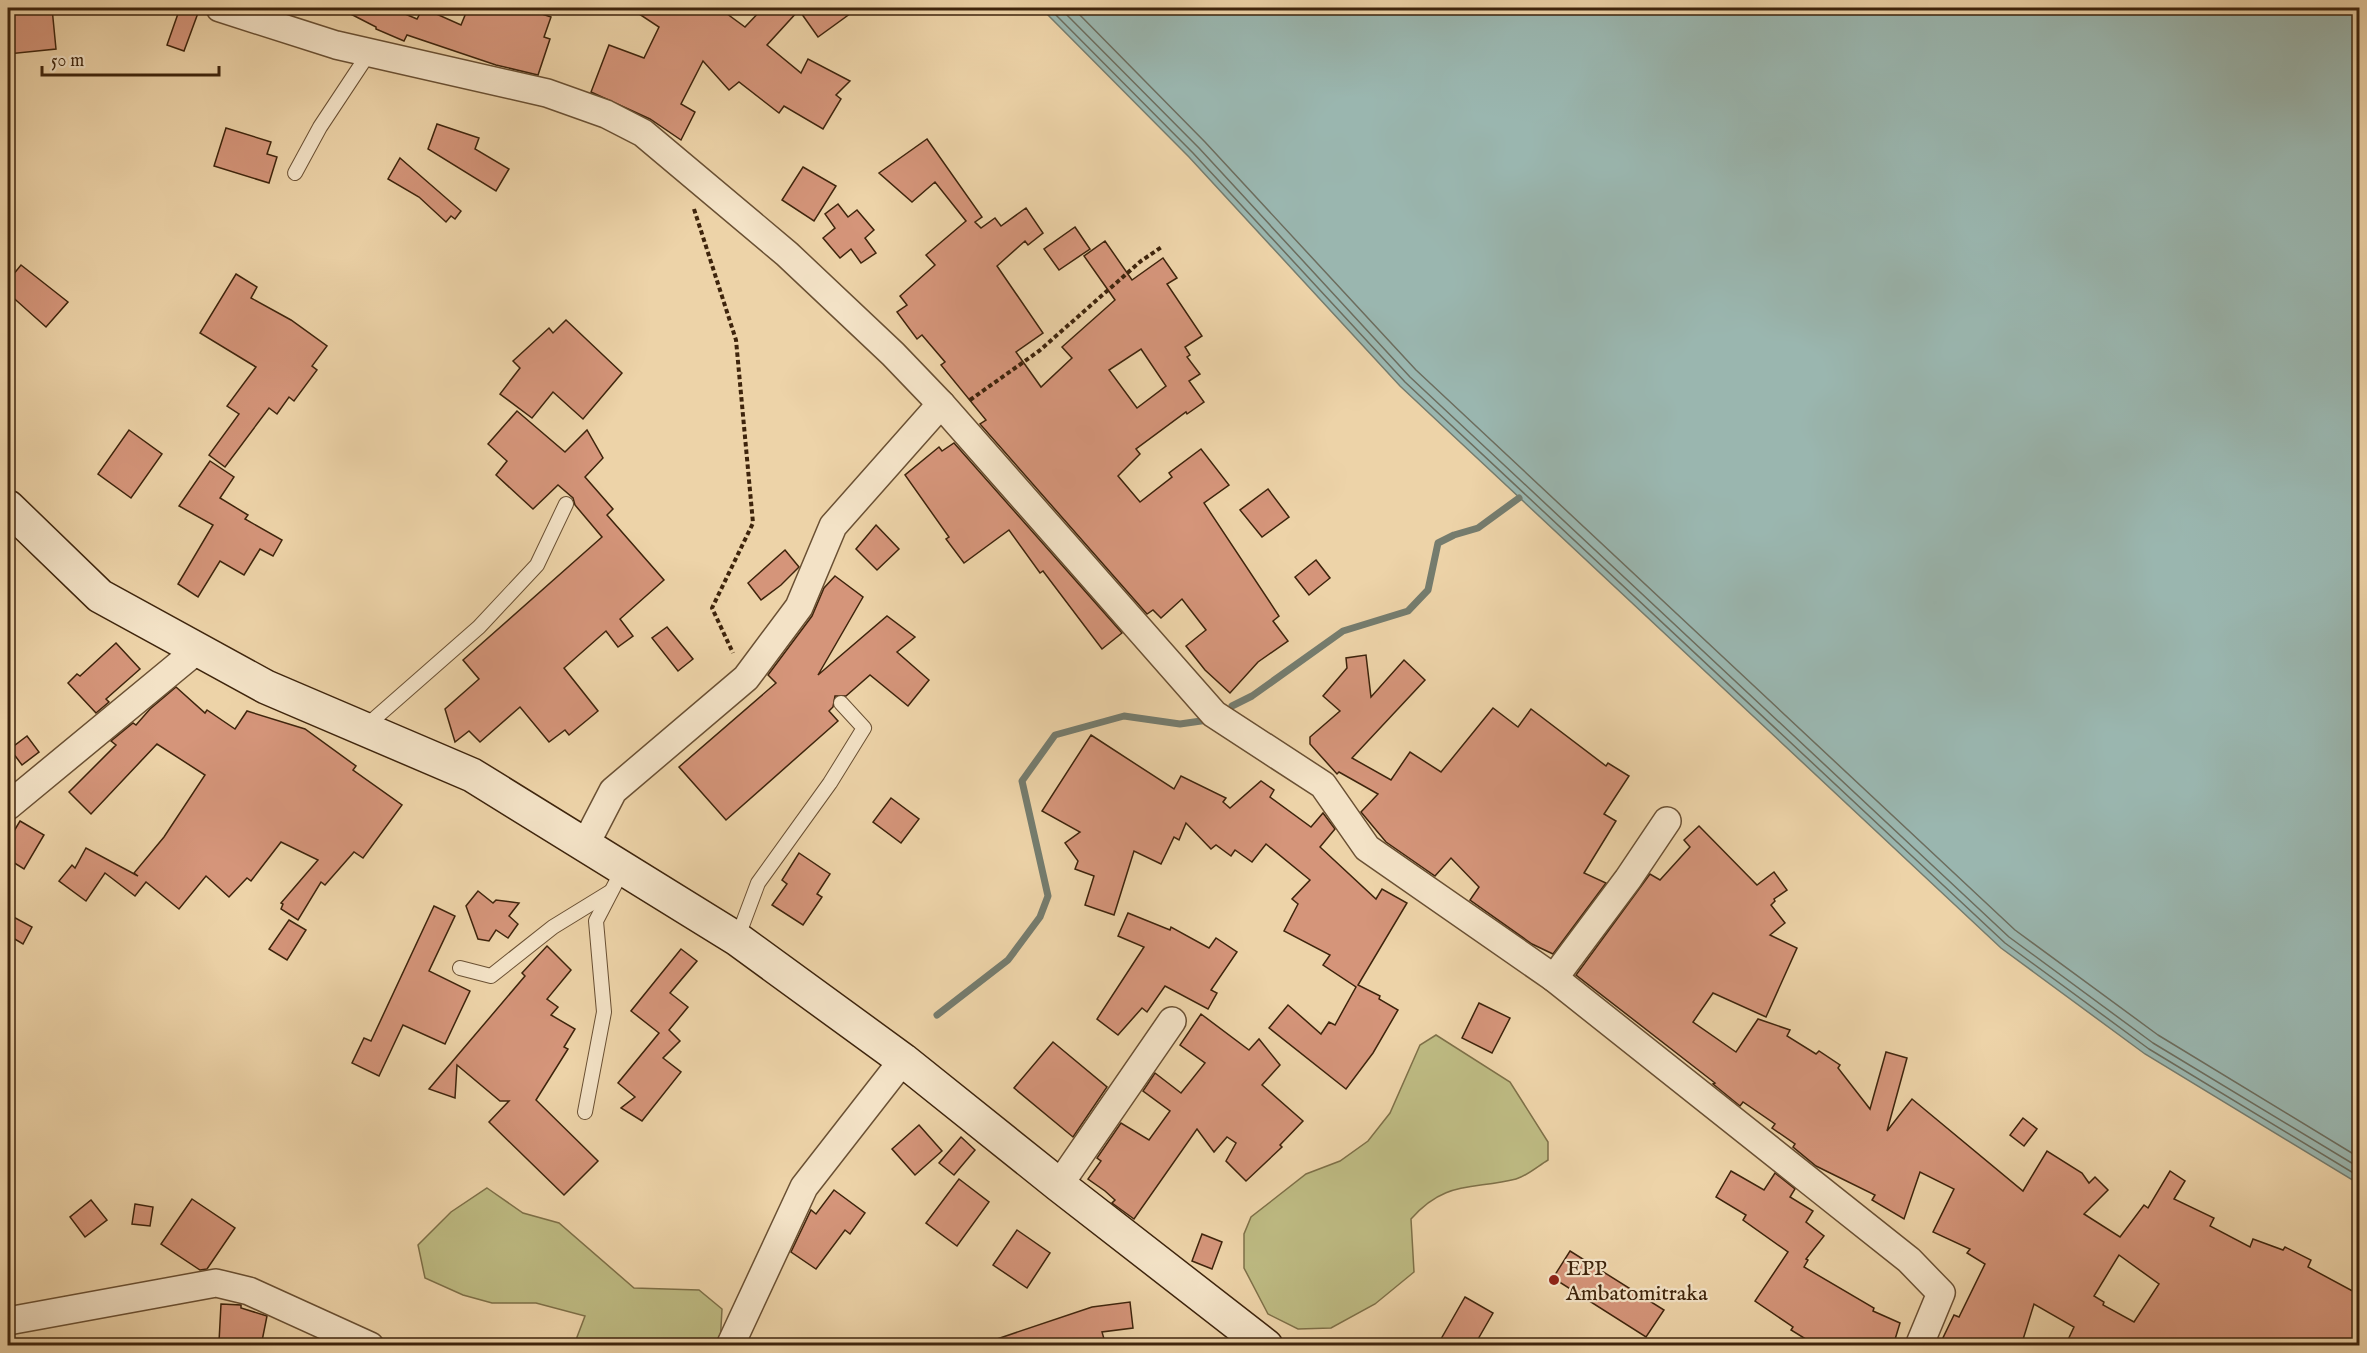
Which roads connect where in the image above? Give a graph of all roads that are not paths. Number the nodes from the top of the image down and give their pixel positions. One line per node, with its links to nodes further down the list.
1 (220, 8): 2 (street)
2 (369, 53): 3 (lane); 4 (street)
3 (295, 173)
4 (945, 409): 12 (street); 16 (street)
5 (566, 504): 9 (lane)
6 (8, 507): 7 (main road)
7 (197, 650): 9 (main road); 10 (street)
8 (841, 703): 14 (lane)
9 (363, 729): 12 (main road)
10 (8, 806)
11 (1667, 820): 16 (street)
12 (585, 845): 13 (main road)
13 (617, 880): 14 (main road); 15 (lane); 19 (lane)
14 (737, 939): 18 (main road)
15 (460, 968)
16 (1554, 978): 25 (street)
17 (1172, 1021): 20 (street)
18 (903, 1060): 20 (main road); 23 (street)
19 (585, 1112)
20 (1059, 1185): 24 (main road)
21 (8, 1321): 22 (street)
22 (370, 1346)
23 (730, 1346)
24 (1266, 1346)
25 (1919, 1346)

